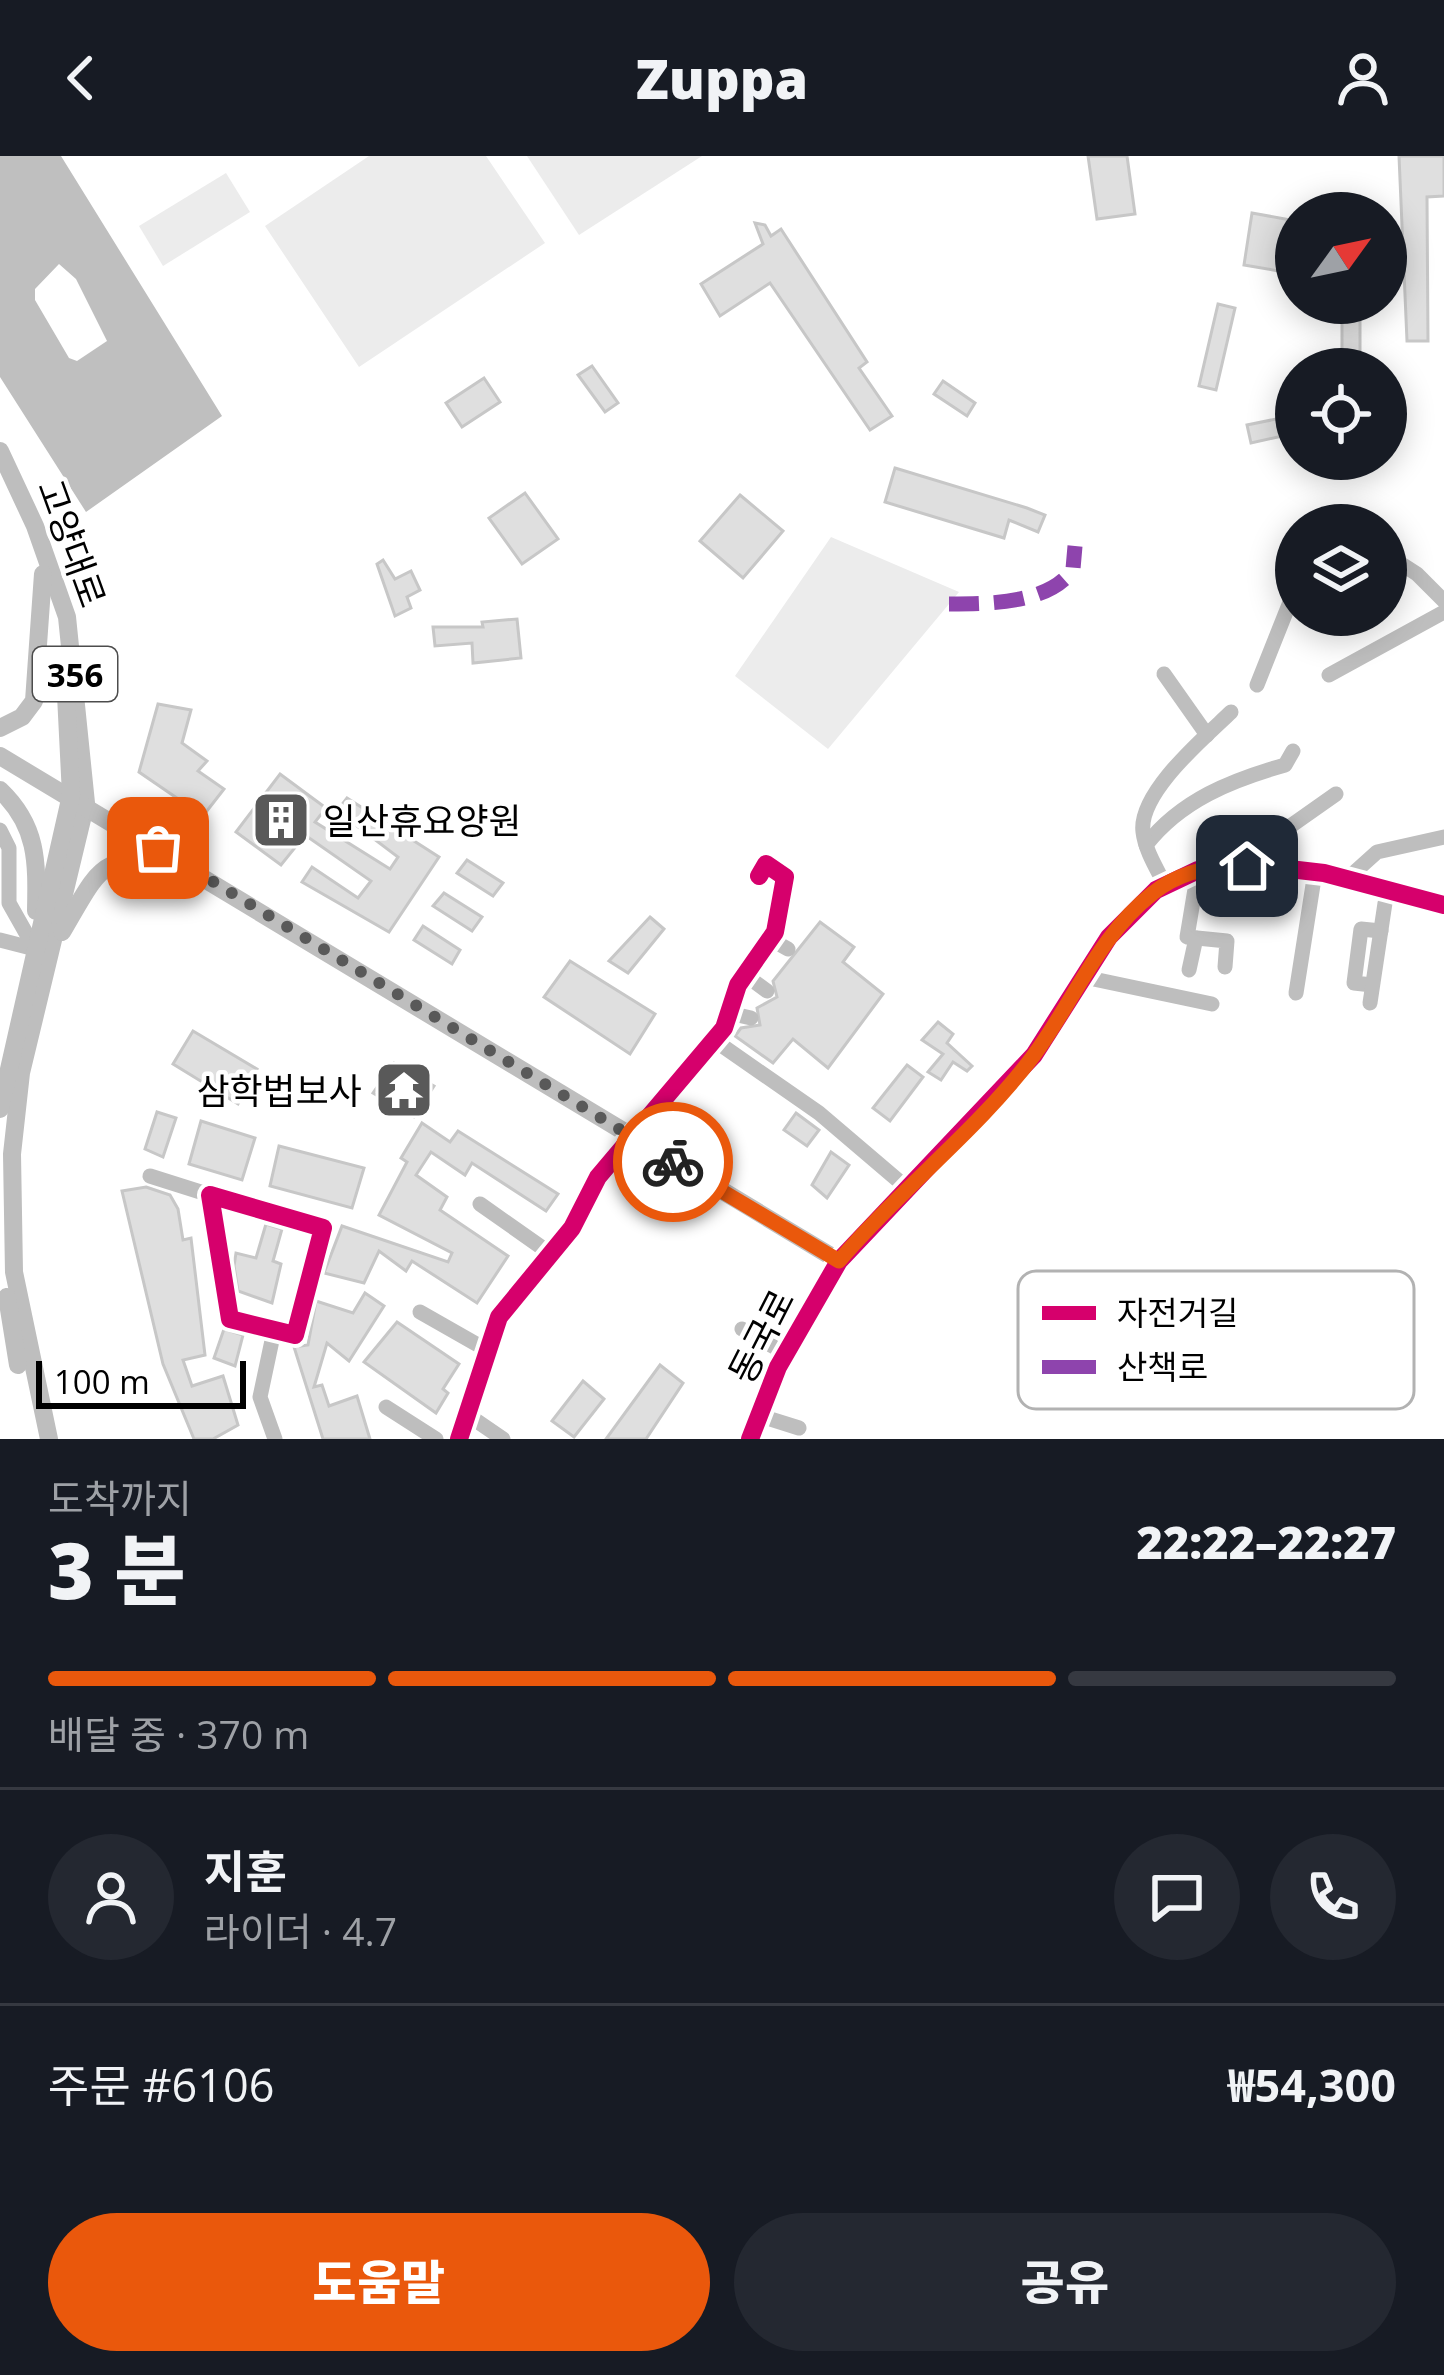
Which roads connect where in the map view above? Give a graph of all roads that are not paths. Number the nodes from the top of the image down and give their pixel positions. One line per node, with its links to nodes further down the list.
1 (0, 459): 3 (main road, 고양대로); 17 (main road, 고양대로 / 356)
2 (1407, 569): 4 (street)
3 (43, 574): 11 (main road); 17 (main road, 고양대로)
4 (1442, 595)
5 (1444, 612): 8 (street)
6 (1276, 636): 9 (street)
7 (1163, 674): 12 (street)
8 (1329, 676)
9 (1257, 685)
10 (1232, 712): 12 (street)
11 (0, 728)
12 (1207, 735): 20 (street)
13 (1293, 751): 20 (street)
14 (0, 756): 17 (main road)
15 (0, 790): 36 (main road)
16 (1336, 794): 21 (street)
17 (78, 799): 23 (main road); 36 (main road, 고양대로)
18 (0, 830): 36 (street)
19 (1444, 837): 26 (street)
20 (1146, 845): 28 (street)
21 (1247, 866): 22 (street, 동국로); 24 (street, 동국로)
22 (1315, 872): 26 (street, 동국로); 42 (street)
23 (199, 874): 36 (main road); 51 (main road)
24 (1189, 874): 28 (street, 동국로); 33 (street)
25 (759, 876): 32 (street)
26 (1347, 879): 27 (street, 동국로)
27 (1367, 884): 29 (street, 동국로); 30 (street)
28 (1165, 885): 40 (street, 동국로)
29 (1406, 896): 30 (street); 31 (street, 동국로)
30 (1385, 903): 43 (street)
31 (1444, 905)
32 (770, 938): 35 (street); 39 (street)
33 (1196, 938): 37 (street); 38 (street)
34 (0, 940): 36 (street)
35 (788, 949)
36 (42, 951): 48 (main road, 고양대로)
37 (1226, 967)
38 (1189, 970)
39 (744, 974): 41 (street); 45 (street)
40 (1084, 977): 44 (street); 53 (street, 동국로)
41 (767, 991)
42 (1296, 993)
43 (1370, 1003)
44 (1211, 1004)
45 (729, 1013): 46 (street); 47 (street)
46 (752, 1018)
47 (714, 1040): 51 (street); 53 (street)
48 (9, 1078): 49 (main road, 고양대로); 56 (main road, 고양대로)
49 (0, 1109)
50 (0, 1137): 56 (main road, 고양대로)
51 (632, 1138): 57 (street); 58 (main road)
52 (150, 1176): 54 (street)
53 (907, 1188): 58 (street, 동국로)
54 (210, 1195): 61 (street); 61 (street)
55 (479, 1204): 57 (street)
56 (5, 1241): 68 (main road, 고양대로); 69 (main road, 고양대로)
57 (551, 1254): 62 (street)
58 (839, 1261): 63 (street, 동국로)
59 (420, 1312): 62 (street)
60 (742, 1329): 63 (street)
61 (274, 1331): 70 (street)
62 (485, 1349): 65 (street)
63 (785, 1353): 66 (street, 동국로)
64 (386, 1406): 71 (street)
65 (468, 1415): 72 (street); 73 (street)
66 (758, 1415): 67 (street); 74 (street, 동국로)
67 (799, 1428)
68 (37, 1439)
69 (49, 1439)
70 (275, 1439)
71 (436, 1439)
72 (459, 1439)
73 (503, 1439)
74 (750, 1439)

